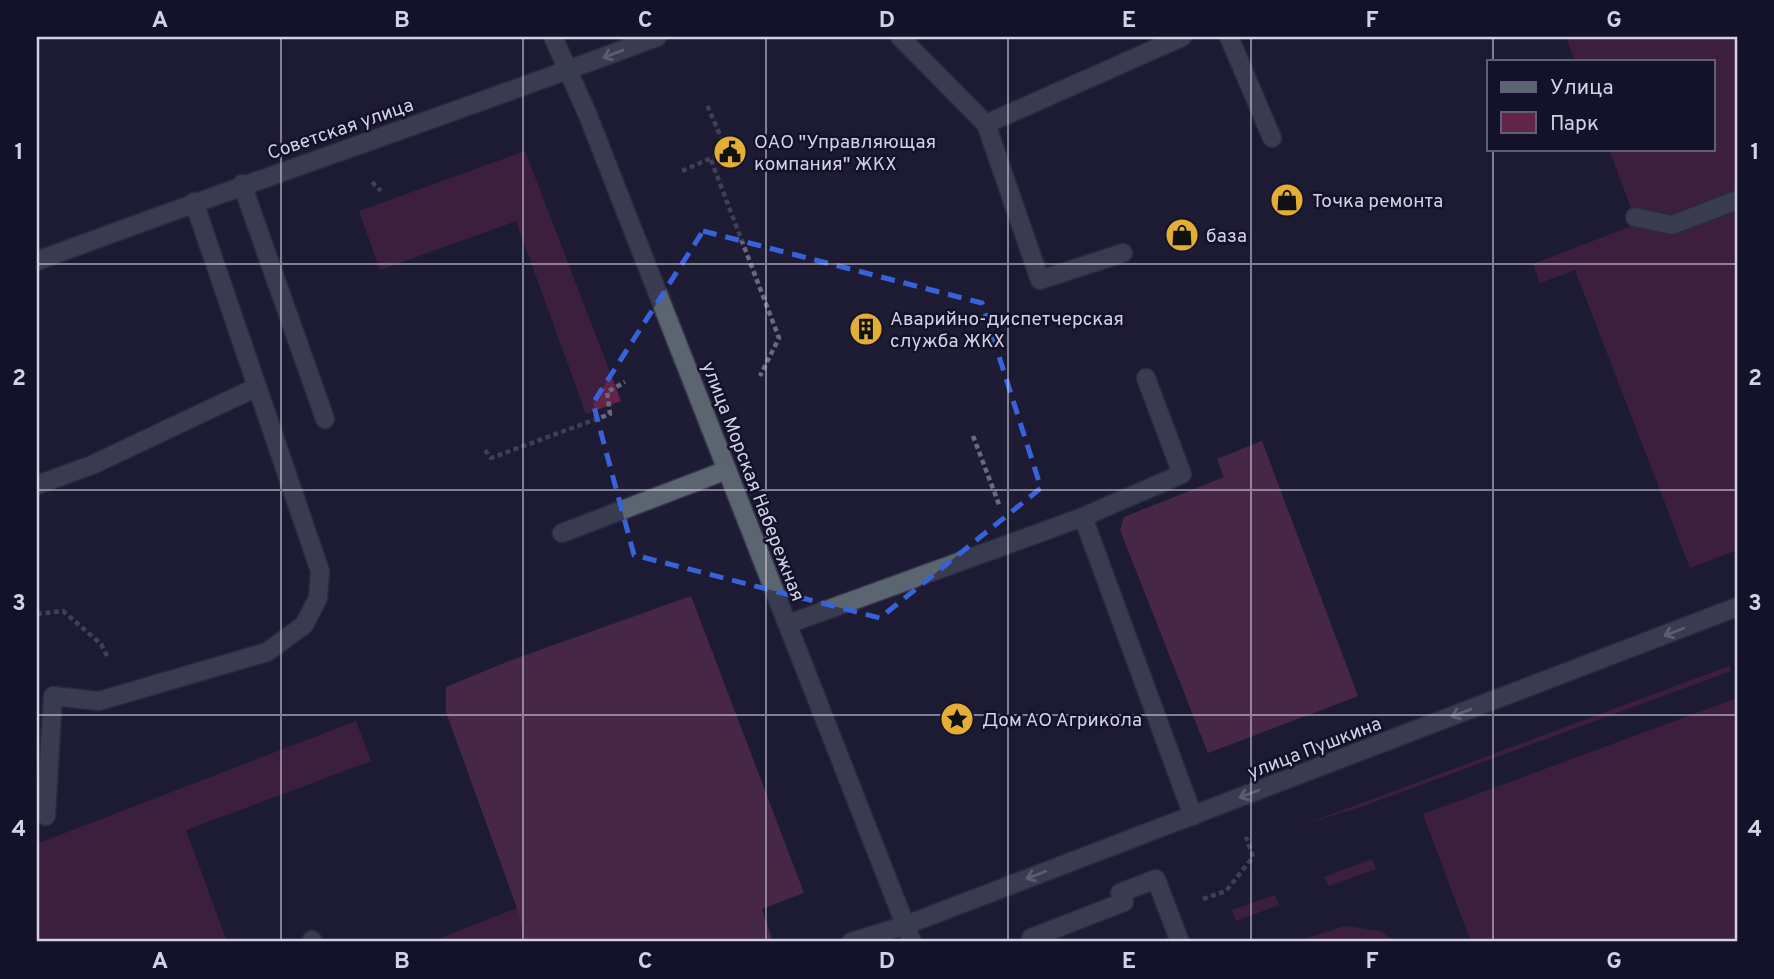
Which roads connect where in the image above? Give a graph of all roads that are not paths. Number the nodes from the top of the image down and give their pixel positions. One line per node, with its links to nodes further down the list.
1 (553, 37): 6 (street, улица Морская Набережная)
2 (657, 37): 6 (street, Советская улица, one-way to 6)
3 (900, 37): 7 (street)
4 (1182, 37): 7 (street)
5 (1229, 37): 8 (street)
6 (568, 71): 9 (street, Советская улица); 18 (street, улица Морская Набережная)
7 (986, 124): 13 (street)
8 (1272, 138)
9 (242, 184): 11 (street, Советская улица); 17 (street)
10 (1737, 200): 12 (street)
11 (194, 202): 14 (street, Советская улица); 16 (street)
12 (1634, 217)
13 (1123, 253)
14 (37, 261)
15 (1146, 378): 20 (street)
16 (257, 387): 19 (street); 24 (street)
17 (326, 419)
18 (727, 470): 21 (street); 23 (street, улица Морская Набережная)
19 (37, 485)
20 (1083, 517): 23 (street); 25 (street)
21 (562, 533)
22 (1737, 607): 25 (street, улица Пушкина, one-way to 25)
23 (788, 624): 26 (street, улица Морская Набережная)
24 (46, 816)
25 (1193, 816): 26 (street, улица Пушкина, one-way to 26)
26 (909, 934): 27 (street, улица Пушкина)
27 (851, 942)
28 (1033, 942): 29 (street)
29 (1180, 942)

